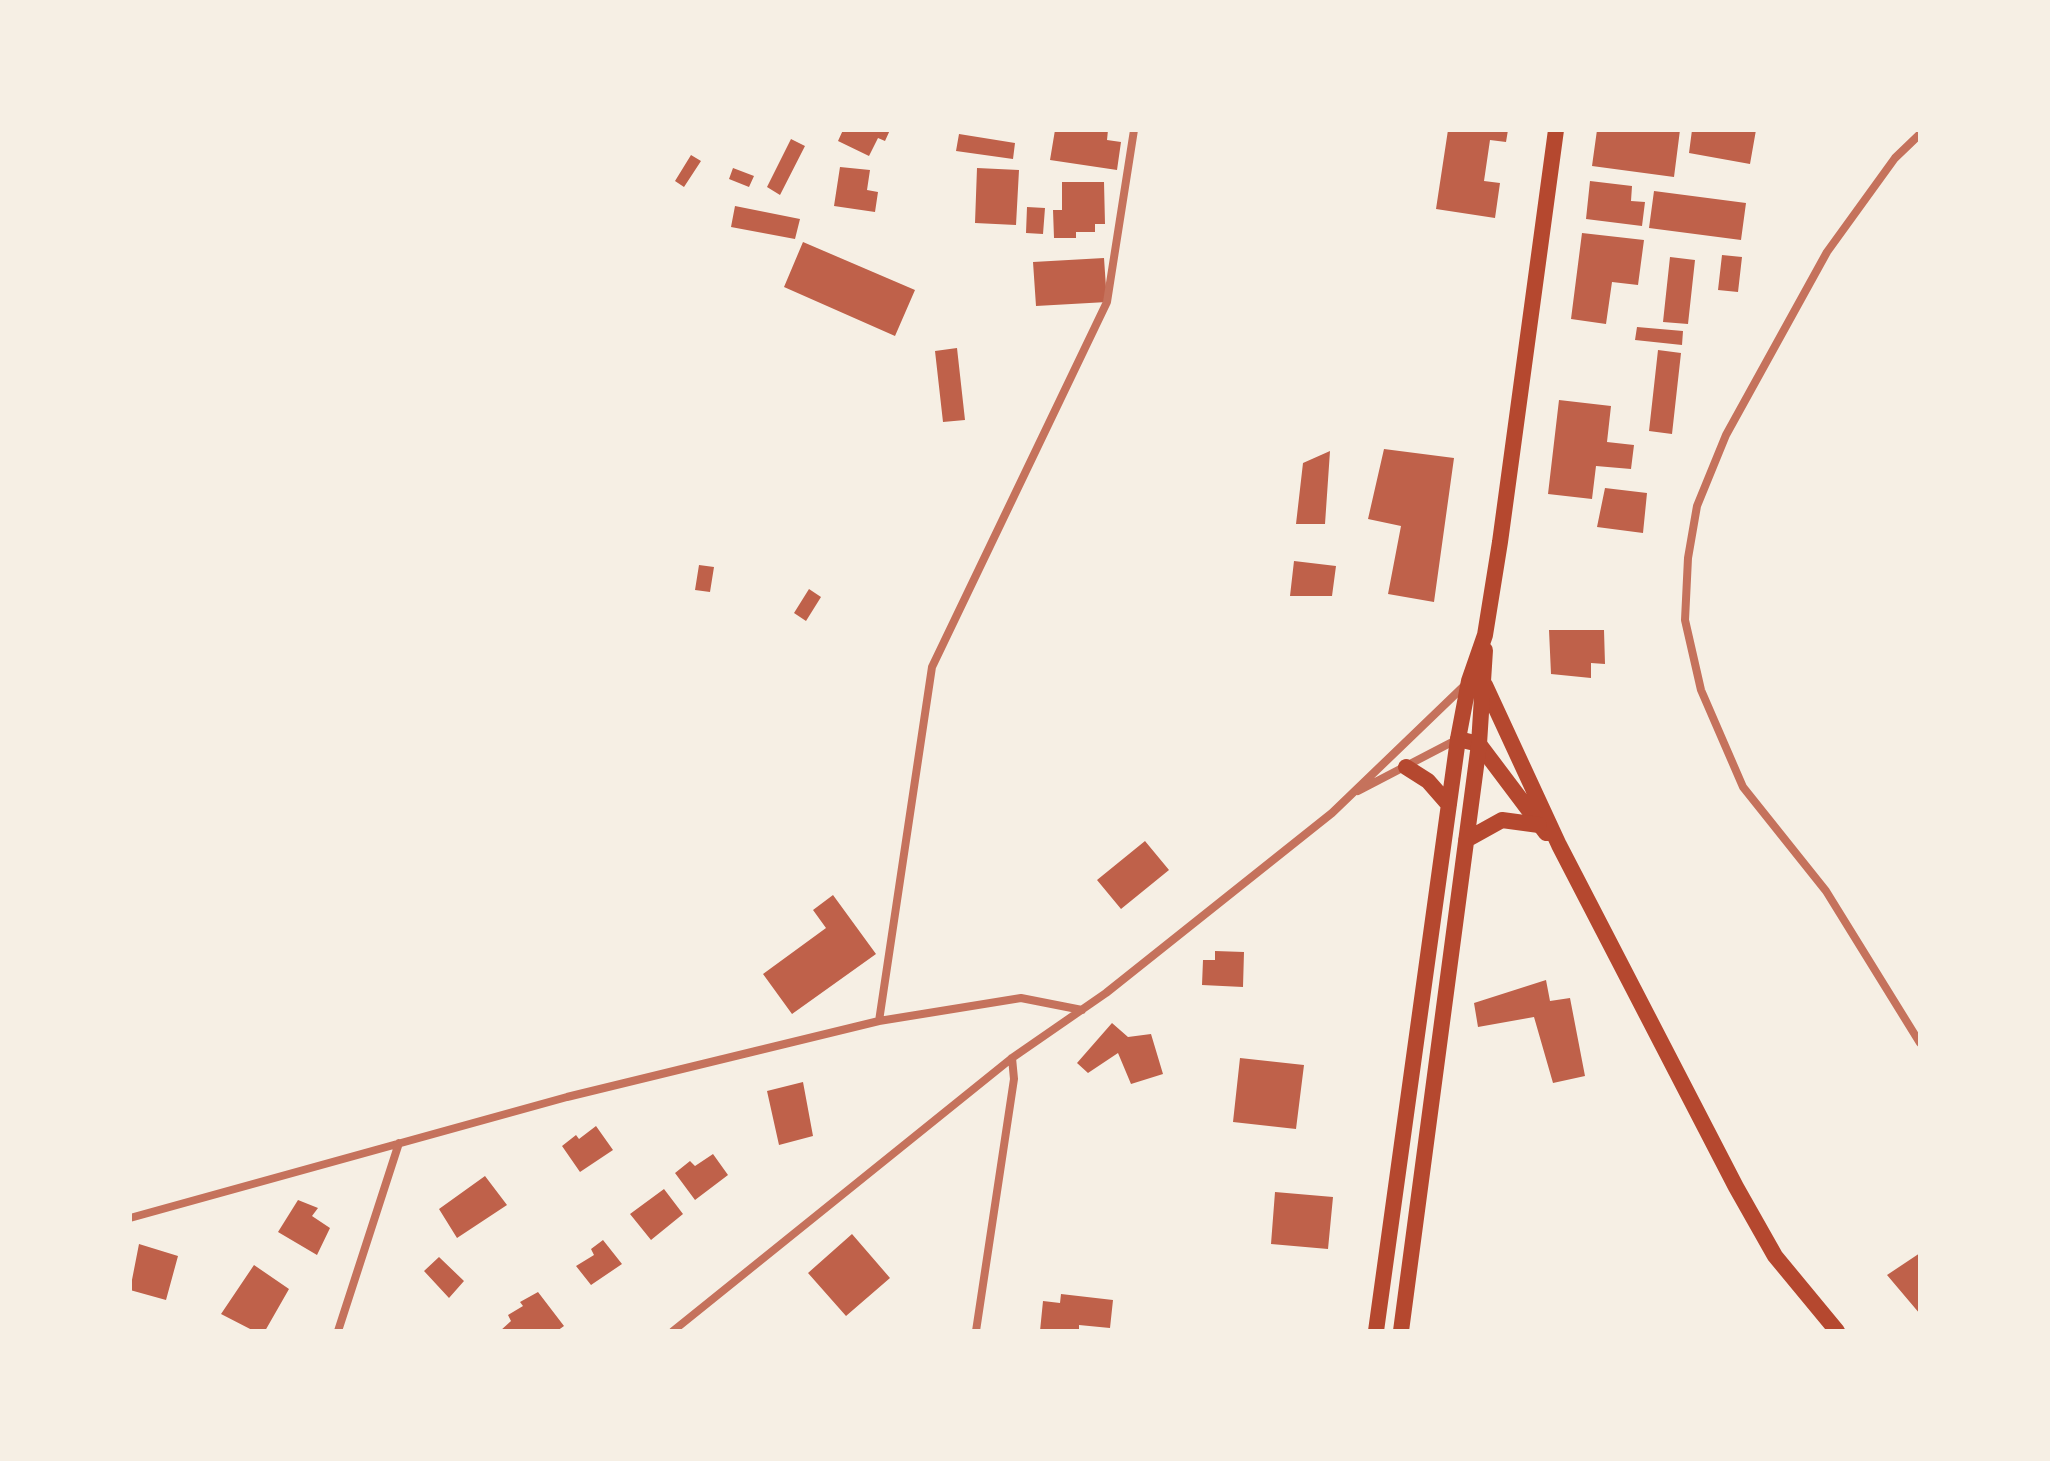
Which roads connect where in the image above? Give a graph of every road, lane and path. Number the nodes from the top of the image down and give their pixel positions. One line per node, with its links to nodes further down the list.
1 (1134, 130): 16 (street)
2 (1556, 130): 4 (main road)
3 (1920, 134): 17 (street)
4 (1477, 683): 5 (main road); 6 (main road); 8 (street); 12 (main road)
5 (1458, 739): 6 (main road); 7 (street); 9 (main road)
6 (1479, 744): 10 (main road); 11 (main road)
7 (1406, 767): 8 (street); 9 (main road)
8 (1357, 792): 15 (street)
9 (1449, 805): 13 (main road)
10 (1539, 825): 11 (main road); 12 (main road)
11 (1466, 840): 14 (main road)
12 (1559, 845): 21 (main road)
13 (1430, 945): 14 (main road); 25 (main road)
14 (1451, 949): 26 (main road)
15 (1082, 1010): 16 (street); 18 (street)
16 (879, 1021): 19 (street)
17 (1920, 1043)
18 (1012, 1058): 23 (street); 24 (street)
19 (399, 1143): 20 (street); 22 (street)
20 (130, 1218)
21 (1831, 1329)
22 (338, 1331)
23 (673, 1331)
24 (976, 1331)
25 (1376, 1331)
26 (1401, 1331)

